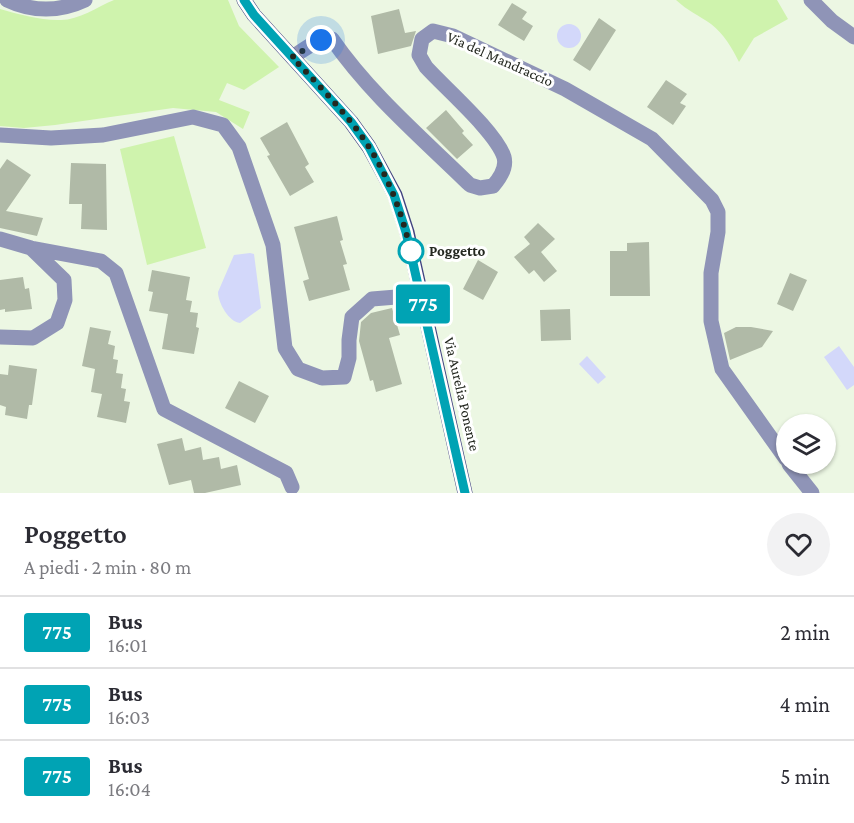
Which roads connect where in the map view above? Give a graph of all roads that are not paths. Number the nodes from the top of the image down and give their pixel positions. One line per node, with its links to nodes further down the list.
1 (7, 0): 2 (street)
2 (85, 0)
3 (244, 0): 6 (main road, Via Aurelia Ponente)
4 (811, 0): 5 (street)
5 (854, 38)
6 (292, 57): 10 (main road, Via Aurelia Ponente); 12 (street, Via del Mandraccio)
7 (0, 135): 10 (street)
8 (0, 239): 9 (street)
9 (31, 248): 11 (street); 14 (street)
10 (421, 295): 15 (main road, Via Aurelia Ponente)
11 (0, 337)
12 (776, 445)
13 (797, 474): 16 (street)
14 (292, 487)
15 (465, 493)
16 (812, 493)

